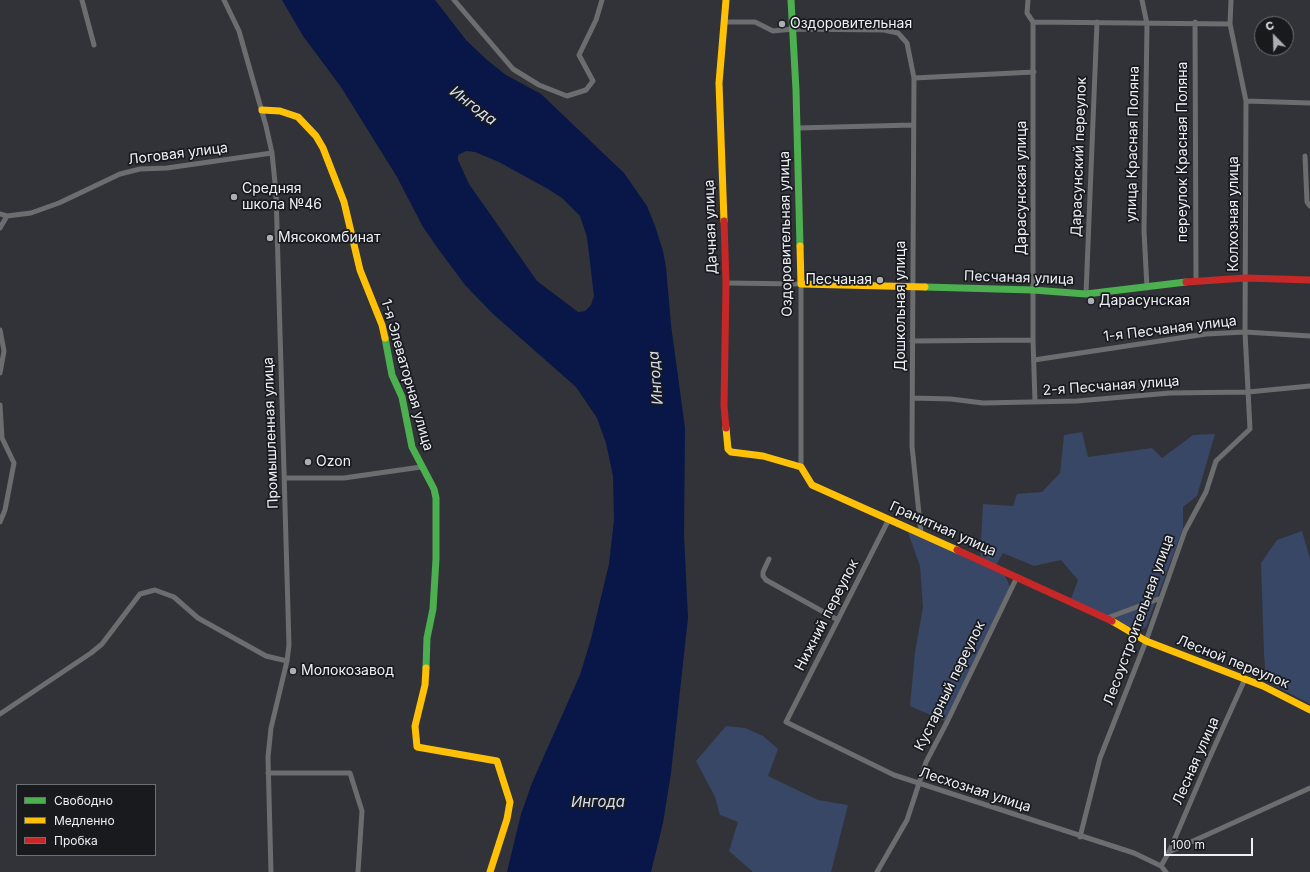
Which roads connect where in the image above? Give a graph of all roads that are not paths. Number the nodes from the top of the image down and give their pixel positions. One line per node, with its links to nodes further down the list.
1 (82, 0): 17 (street)
2 (224, 0): 22 (street, Промышленная улица)
3 (454, 0): 4 (street)
4 (602, 0)
5 (726, 0): 10 (street, Дачная улица)
6 (791, 0): 16 (street, Оздоровительная улица)
7 (1028, 0): 11 (street, Дарасунская улица)
8 (1142, 0): 14 (street, улица Красная Поляна)
9 (1231, 0): 15 (street, Колхозная улица)
10 (724, 22): 16 (street, Дошкольная улица); 34 (street, Дачная улица)
11 (1033, 22): 12 (street); 18 (street, Дарасунская улица)
12 (1097, 22): 14 (street); 39 (street, Дарасунский переулок)
13 (1195, 22): 14 (street); 15 (street); 33 (street, переулок Красная Поляна)
14 (1147, 24): 37 (street, улица Красная Поляна)
15 (1230, 24): 20 (street, Колхозная улица)
16 (793, 29): 19 (street, Дошкольная улица); 24 (street, Оздоровительная улица)
17 (94, 45)
18 (1034, 72): 19 (street); 38 (street, Дарасунская улица)
19 (914, 78): 23 (street, Дошкольная улица)
20 (1246, 101): 21 (street); 31 (street, Колхозная улица)
21 (1310, 103)
22 (262, 110): 25 (street, Промышленная улица); 53 (street, 1-я Элеваторная улица)
23 (913, 125): 24 (street); 36 (street, Дошкольная улица)
24 (797, 128): 35 (street, Оздоровительная улица)
25 (272, 153): 29 (street, Логовая улица); 55 (street, Промышленная улица)
26 (1305, 156): 27 (street)
27 (1310, 206)
28 (0, 214): 29 (street, Логовая улица)
29 (7, 216): 30 (street)
30 (0, 228)
31 (1246, 278): 32 (street, Песчаная улица); 33 (street, Песчаная улица); 41 (street, Колхозная улица)
32 (1310, 280)
33 (1196, 281): 37 (street, Песчаная улица)
34 (726, 283): 35 (street, Песчаная улица); 54 (street, Дачная улица)
35 (801, 284): 36 (street, Песчаная улица); 54 (street, Оздоровительная улица)
36 (913, 288): 38 (street, Песчаная улица); 44 (street, Дошкольная улица)
37 (1147, 288): 39 (street, Песчаная улица)
38 (1033, 290): 39 (street, Песчаная улица); 43 (street, Дарасунская улица)
39 (1086, 294)
40 (0, 330): 46 (street)
41 (1244, 332): 42 (street, 1-я Песчаная улица); 45 (street, 1-я Песчаная улица); 48 (street, Колхозная улица)
42 (1310, 336)
43 (1033, 340): 44 (street); 45 (street, Дарасунская улица)
44 (912, 341): 49 (street, Дошкольная улица)
45 (1034, 360): 50 (street, Дарасунская улица)
46 (0, 373)
47 (1310, 386): 48 (street, 2-я Песчаная улица)
48 (1248, 392): 50 (street, 2-я Песчаная улица); 52 (street, Колхозная улица)
49 (913, 398): 50 (street, 2-я Песчаная улица); 58 (street, Дошкольная улица)
50 (1035, 402)
51 (0, 405): 57 (street)
52 (1250, 428): 61 (street, Лесоустроительная улица)
53 (421, 467): 55 (street); 78 (street, 1-я Элеваторная улица)
54 (801, 467): 56 (street, Гранитная улица)
55 (285, 478): 65 (street, Промышленная улица)
56 (889, 519): 58 (street, Гранитная улица); 63 (street, Нижний переулок)
57 (0, 522)
58 (921, 533): 60 (street, Гранитная улица)
59 (769, 559): 63 (street)
60 (1017, 577): 62 (street, Гранитная улица); 71 (street, Кустарный переулок)
61 (1162, 598): 62 (street); 64 (street, Лесоустроительная улица)
62 (1107, 618): 64 (street, Гранитная улица)
63 (838, 620): 69 (street, Нижний переулок)
64 (1146, 641): 66 (street, Лесной переулок); 73 (street, Лесоустроительная улица)
65 (287, 661): 68 (street); 70 (street, Промышленная улица)
66 (1245, 679): 67 (street, Лесной переулок); 74 (street, Лесная улица)
67 (1310, 710)
68 (0, 714)
69 (786, 722): 71 (street, Лесхозная улица)
70 (268, 773): 76 (street, Промышленная улица); 77 (street)
71 (918, 784): 73 (street, Лесхозная улица); 79 (street, Кустарный переулок)
72 (1310, 788): 74 (street)
73 (1080, 837): 75 (street, Лесхозная улица)
74 (1169, 852): 75 (street, Лесная улица)
75 (1161, 866): 80 (street)
76 (271, 872)
77 (358, 872)
78 (490, 872)
79 (877, 872)
80 (1166, 872)

